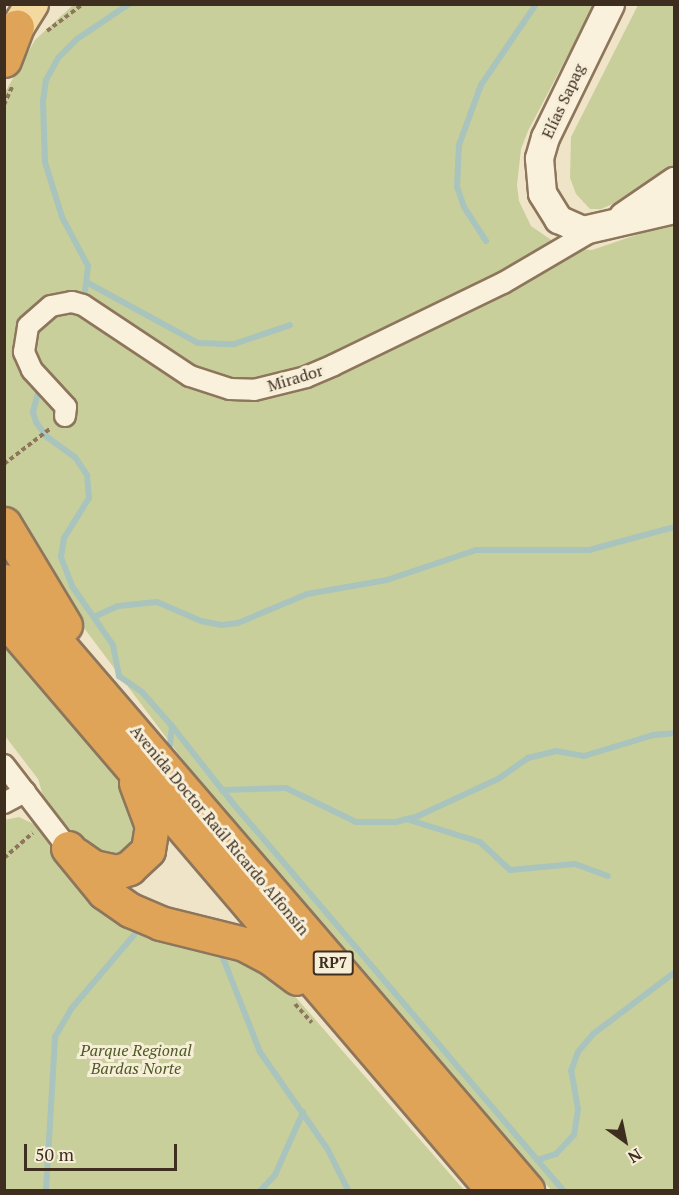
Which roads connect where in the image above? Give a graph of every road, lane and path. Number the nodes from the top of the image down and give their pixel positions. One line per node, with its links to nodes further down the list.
1 (610, 4): 6 (main road, Elías Sapag)
2 (18, 27): 3 (highway)
3 (4, 60)
4 (675, 181): 6 (main road)
5 (675, 209): 6 (main road, Elías Sapag)
6 (601, 228): 7 (street, Mirador)
7 (65, 416): 8 (path)
8 (4, 464)
9 (4, 524): 12 (highway)
10 (4, 580): 12 (highway, Avenida Doctor Raúl Ricardo Alfonsín / RP7)
11 (4, 618): 12 (highway, Avenida Doctor Raúl Ricardo Alfonsín / RP7)
12 (125, 738): 17 (highway); 21 (highway, Avenida Doctor Raúl Ricardo Alfonsín / RP7); 23 (highway, Avenida Doctor Raúl Ricardo Alfonsín / RP7)
13 (4, 765): 14 (street)
14 (25, 792): 15 (street); 17 (street)
15 (4, 803)
16 (30, 826): 18 (path)
17 (68, 848): 21 (highway)
18 (4, 858)
19 (290, 999): 20 (path)
20 (319, 1029)
21 (359, 1032): 22 (highway, Avenida Doctor Raúl Ricardo Alfonsín / RP7)
22 (493, 1191)
23 (527, 1191)

